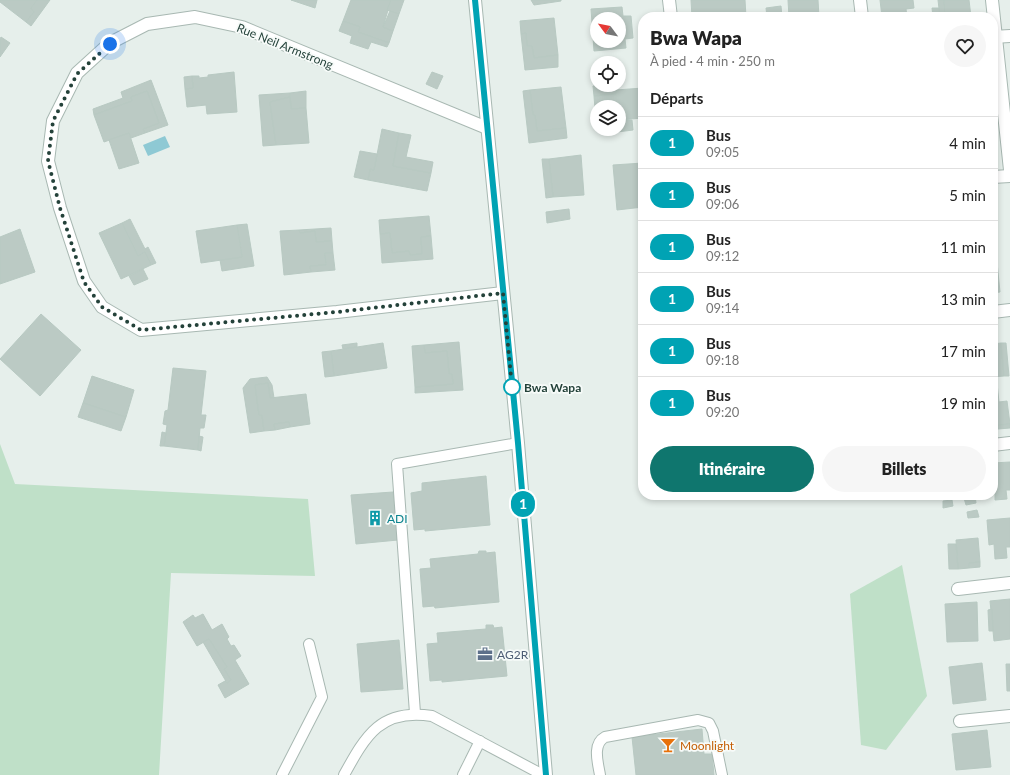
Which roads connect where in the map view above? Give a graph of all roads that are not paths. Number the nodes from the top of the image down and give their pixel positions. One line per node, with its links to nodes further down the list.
1 (475, 0): 11 (street)
2 (669, 0): 5 (street)
3 (860, 0): 6 (street)
4 (992, 0): 7 (street)
5 (670, 12)
6 (861, 12)
7 (993, 12)
8 (1010, 36): 9 (street)
9 (998, 37)
10 (998, 64): 12 (street)
11 (487, 128): 15 (street); 15 (street, Rue Neil Armstrong)
12 (1010, 170)
13 (1010, 176): 14 (street)
14 (998, 177)
15 (503, 293): 18 (street)
16 (1010, 310): 17 (street)
17 (998, 311)
18 (518, 443): 24 (lane); 31 (street)
19 (1010, 443): 20 (street)
20 (998, 444)
21 (1010, 583): 22 (street)
22 (958, 589)
23 (309, 644): 28 (lane)
24 (415, 713): 27 (lane); 29 (lane)
25 (1010, 716): 26 (street)
26 (960, 720)
27 (480, 741): 30 (lane); 31 (lane)
28 (282, 775)
29 (344, 775)
30 (463, 775)
31 (545, 775)
32 (600, 775): 33 (lane)
33 (722, 775)

